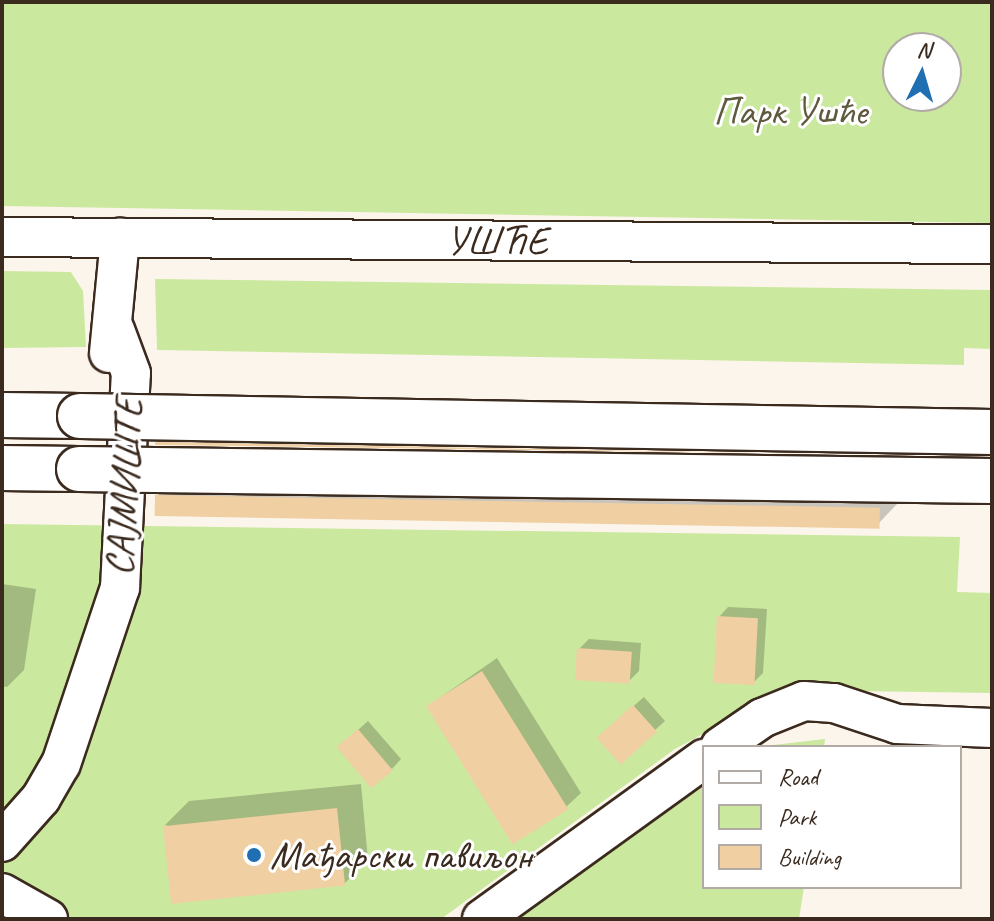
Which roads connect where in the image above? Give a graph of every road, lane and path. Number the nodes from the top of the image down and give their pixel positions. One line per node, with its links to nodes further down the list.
1 (2, 237): 2 (street, УШЋЕ)
2 (120, 238): 3 (street, УШЋЕ); 11 (street, САЈМИШТЕ)
3 (992, 244)
4 (2, 415): 5 (main road, bridge)
5 (992, 432)
6 (2, 468): 7 (main road, bridge)
7 (992, 481)
8 (992, 728): 9 (street)
9 (723, 745)
10 (702, 760): 14 (street)
11 (2, 842)
12 (2, 893): 13 (street)
13 (48, 919)
14 (482, 919)

